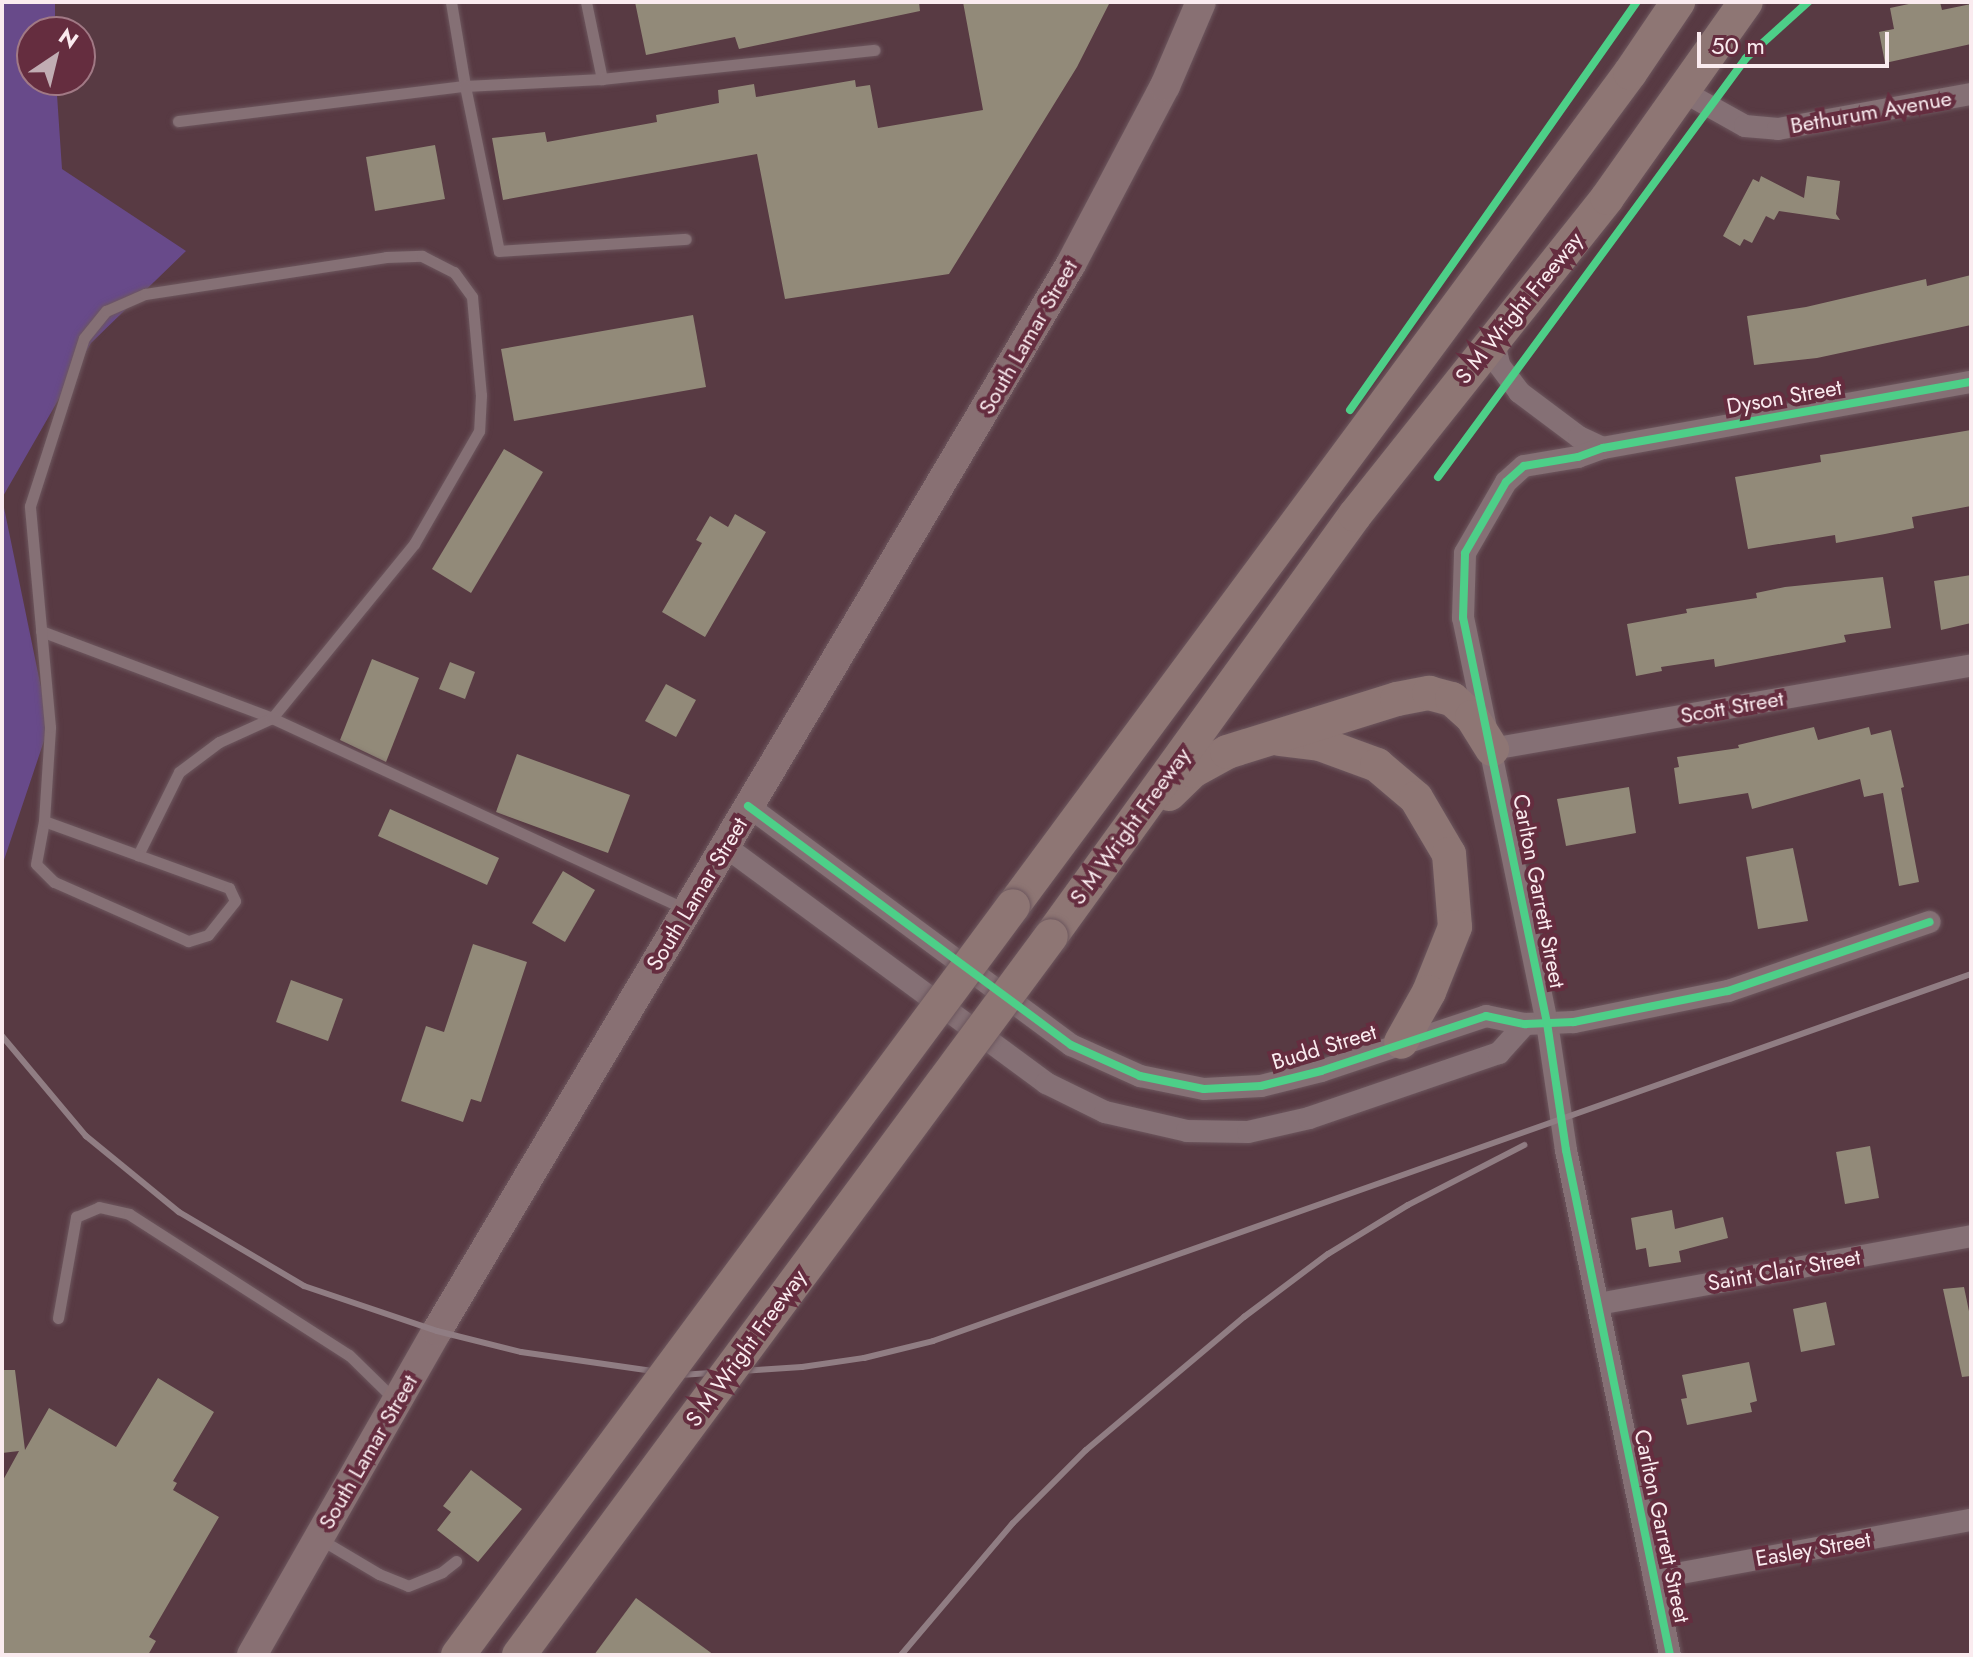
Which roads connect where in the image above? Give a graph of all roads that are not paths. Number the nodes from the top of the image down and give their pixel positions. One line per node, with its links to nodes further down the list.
1 (451, 2): 8 (lane)
2 (586, 2): 7 (lane)
3 (1201, 2): 21 (main road, South Lamar Street)
4 (1678, 2): 39 (main road, S M Wright Freeway, bridge)
5 (1746, 2): 9 (main road, S M Wright Freeway)
6 (874, 50): 7 (lane)
7 (602, 79): 8 (lane)
8 (465, 86): 11 (lane); 12 (lane)
9 (1684, 92): 10 (street, Bethurum Avenue); 13 (main road, S M Wright Freeway)
10 (1971, 94)
11 (178, 121)
12 (686, 239)
13 (1493, 338): 15 (street); 27 (main road, S M Wright Freeway)
14 (1971, 382): 15 (street, Dyson Street)
15 (1603, 448): 20 (street, Carlton Garrett Street)
16 (41, 631): 18 (lane); 18 (lane); 22 (lane)
17 (1971, 665): 20 (street, Scott Street)
18 (272, 718): 24 (lane); 25 (lane)
19 (1267, 738): 20 (main road); 27 (main road); 29 (main road)
20 (1492, 749): 28 (street, Carlton Garrett Street)
21 (748, 806): 23 (main road, South Lamar Street); 29 (street, Budd Street)
22 (44, 821): 24 (lane); 24 (lane)
23 (726, 847): 25 (main road, South Lamar Street); 28 (street)
24 (138, 855)
25 (687, 910): 33 (main road, South Lamar Street)
26 (1930, 922): 28 (street, Budd Street)
27 (1051, 936): 40 (main road, S M Wright Freeway, bridge)
28 (1536, 1024): 29 (street, Budd Street); 31 (street, Carlton Garrett Street)
29 (1401, 1042)
30 (1971, 1236): 31 (street, Saint Clair Street)
31 (1598, 1304): 37 (street, Carlton Garrett Street)
32 (58, 1318): 33 (lane)
33 (397, 1402): 35 (main road, South Lamar Street)
34 (1971, 1520): 37 (street, Easley Street)
35 (319, 1539): 36 (lane); 38 (main road, South Lamar Street)
36 (456, 1561)
37 (1654, 1578): 41 (street, Carlton Garrett Street)
38 (252, 1655)
39 (458, 1655)
40 (519, 1655)
41 (1670, 1655)

